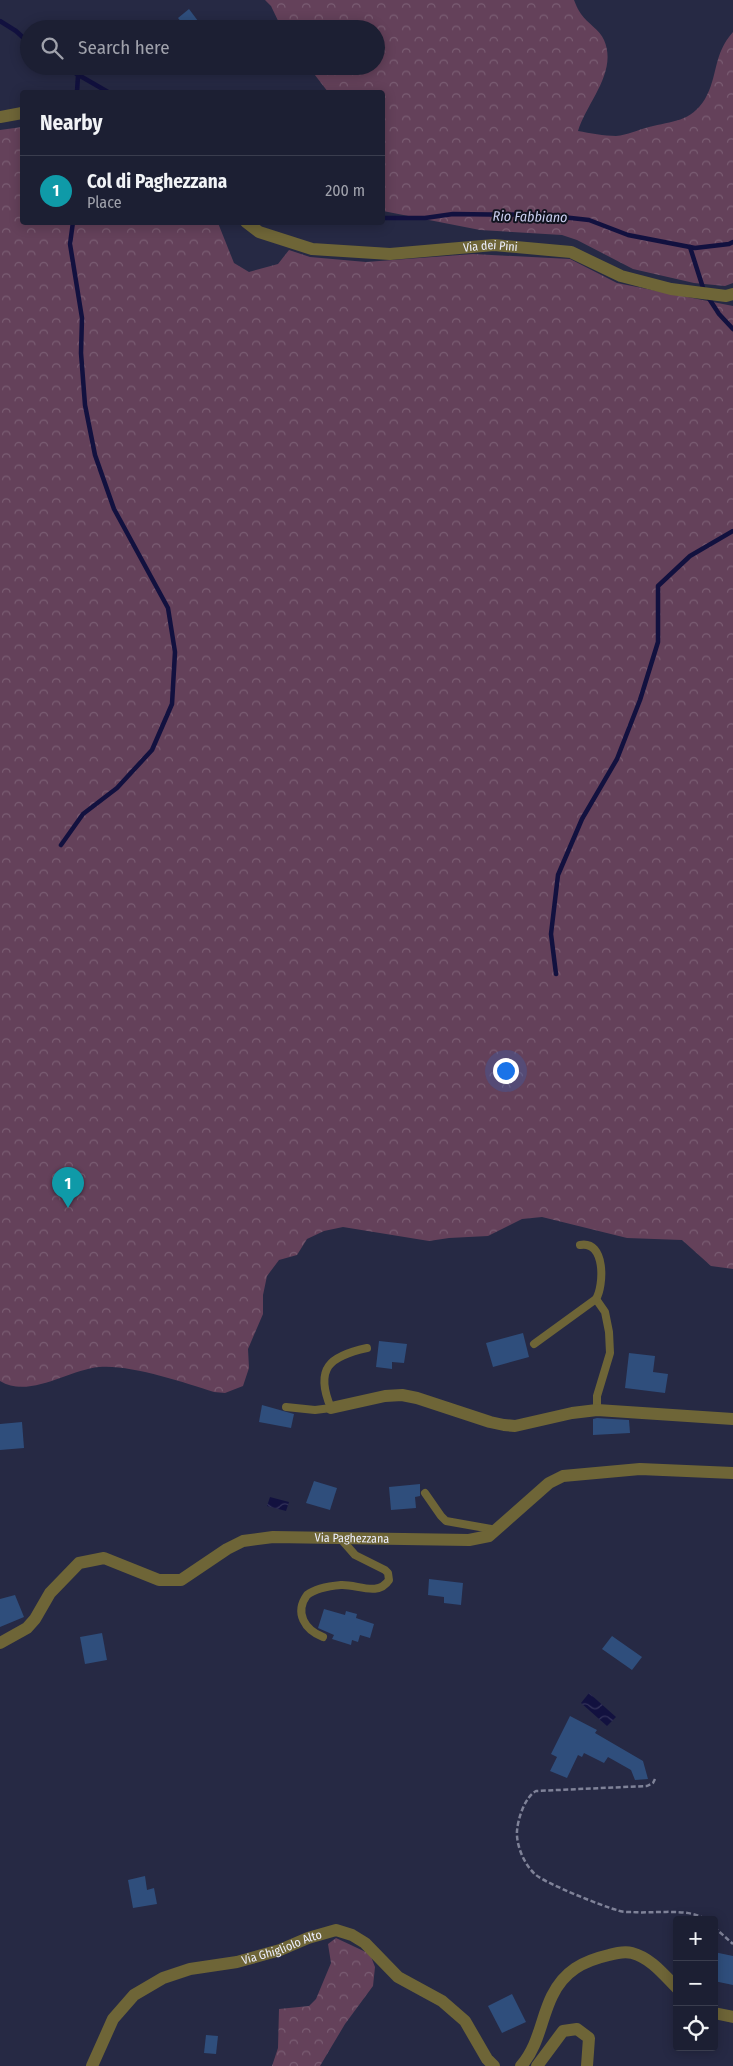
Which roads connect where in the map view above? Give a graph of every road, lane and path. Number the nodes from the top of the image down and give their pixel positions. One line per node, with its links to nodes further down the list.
1 (20, 113): 2 (street)
2 (0, 117)
3 (250, 225): 4 (street, Via dei Pini)
4 (733, 294)
5 (580, 1245): 6 (lane)
6 (596, 1299): 7 (lane); 11 (lane)
7 (534, 1344)
8 (367, 1348): 10 (lane)
9 (286, 1407): 10 (lane)
10 (331, 1408): 11 (street)
11 (597, 1410): 12 (street)
12 (733, 1419)
13 (733, 1473): 15 (street, Via Paghezzana)
14 (425, 1493): 15 (lane)
15 (497, 1530): 16 (street, Via Paghezzana)
16 (341, 1539): 17 (lane); 18 (street, Via Paghezzana)
17 (323, 1637)
18 (0, 1643)
19 (655, 1779): 20 (path)
20 (699, 1916)
21 (718, 1930): 22 (path)
22 (733, 1944)
23 (673, 1984): 28 (street)
24 (718, 2014): 25 (street)
25 (733, 2017)
26 (92, 2066): 27 (street, Via Ghigliolo Alto)
27 (494, 2066)
28 (521, 2066)
29 (537, 2066): 30 (street)
30 (587, 2066)

